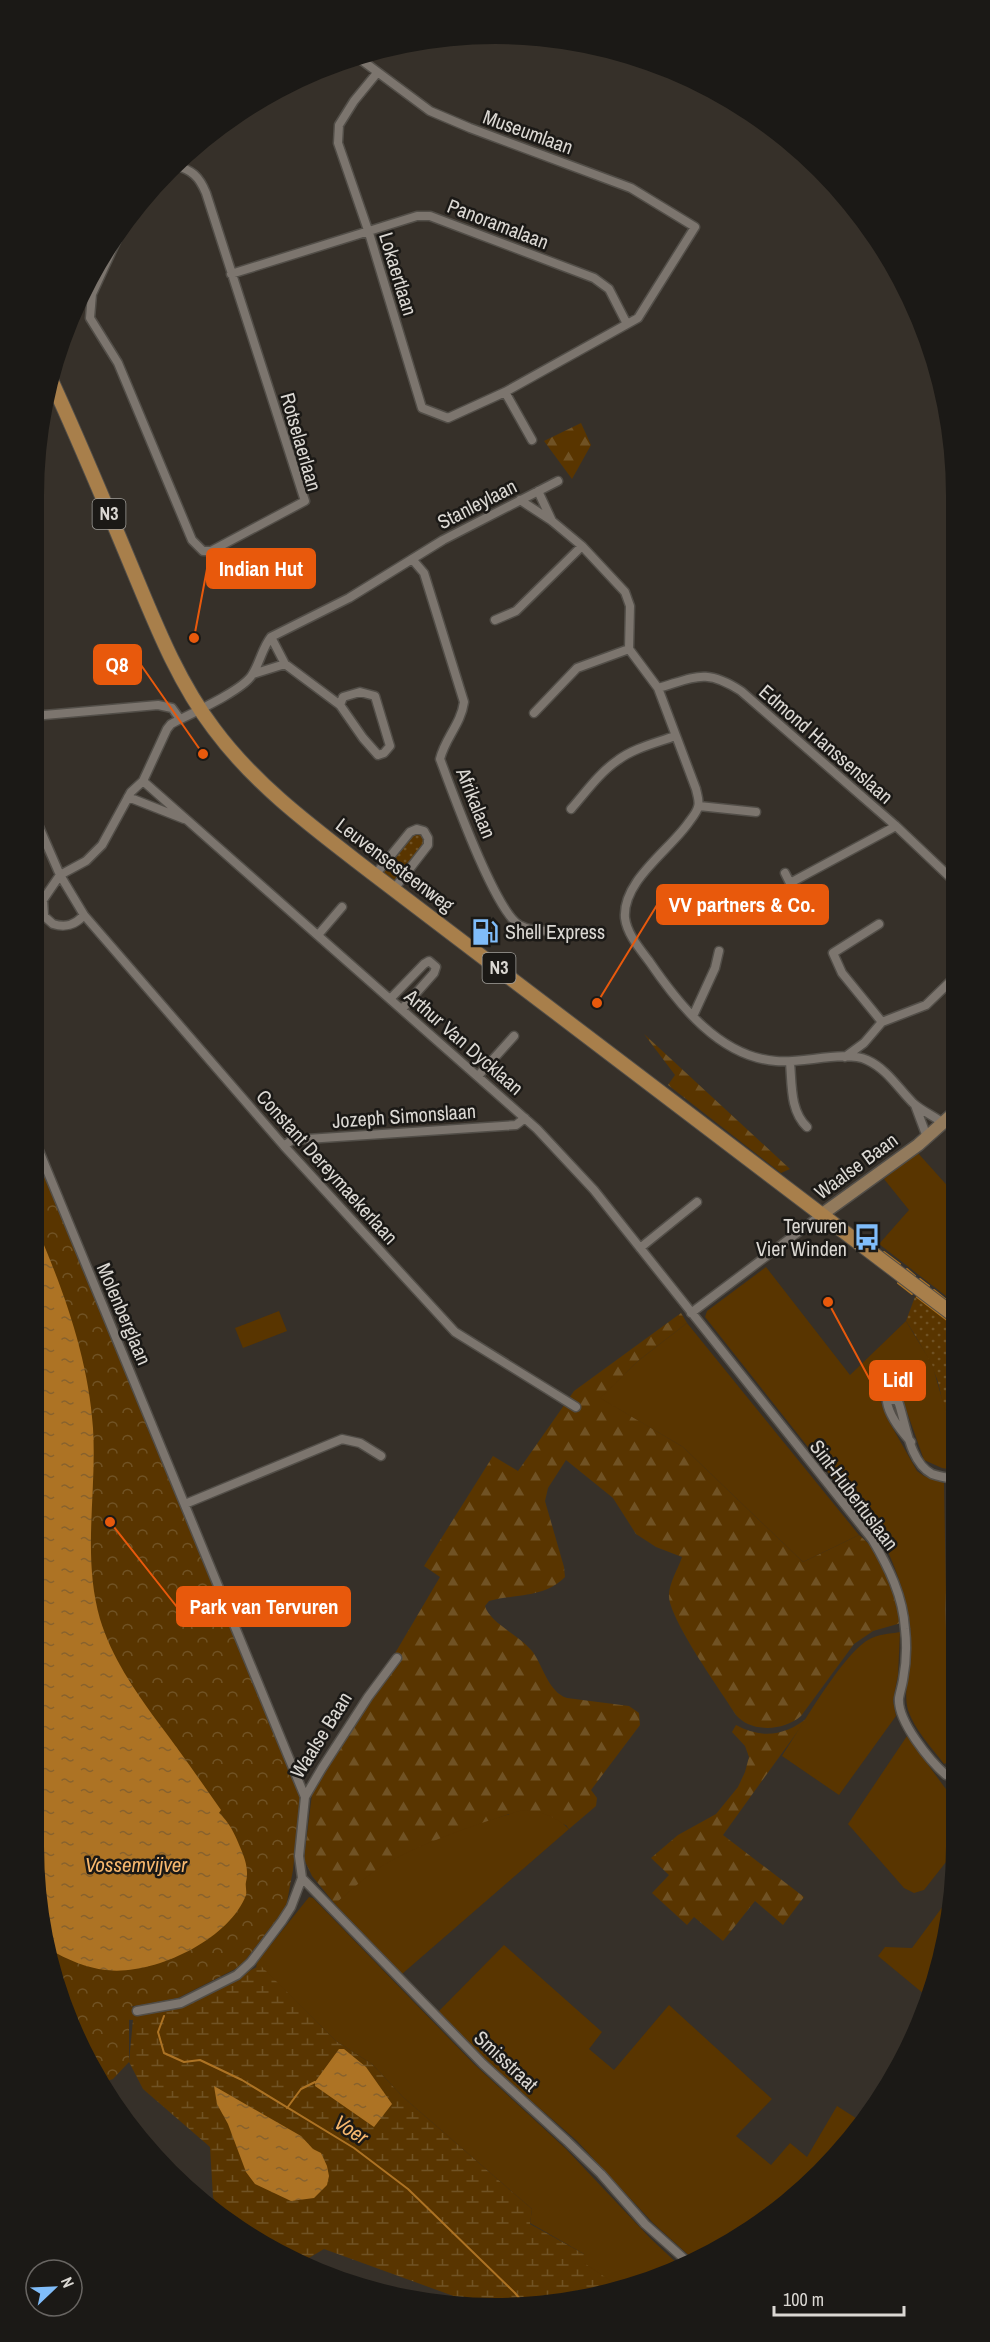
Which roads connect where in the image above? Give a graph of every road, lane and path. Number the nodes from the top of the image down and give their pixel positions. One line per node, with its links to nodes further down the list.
1 (364, 63): 2 (street, Museumlaan)
2 (377, 73): 4 (street, Museumlaan); 5 (street, Lokaertlaan)
3 (184, 169): 6 (street, Rotselaerlaan)
4 (695, 226): 10 (street, Lokaertlaan)
5 (369, 232): 6 (street, Panoramalaan); 10 (street, Panoramalaan); 12 (street, Lokaertlaan)
6 (231, 274): 9 (street, Rotselaerlaan)
7 (100, 276): 8 (street, Rotselaerlaan)
8 (97, 283): 9 (street, Rotselaerlaan)
9 (92, 294)
10 (627, 324): 12 (street, Lokaertlaan)
11 (56, 391): 27 (main road, Leuvensesteenweg / N3)
12 (506, 392): 13 (street)
13 (532, 440)
14 (558, 480): 15 (street, Stanleylaan)
15 (537, 491): 16 (street, Stanleylaan); 17 (street)
16 (520, 500): 17 (street); 19 (street, Stanleylaan)
17 (552, 521): 18 (street)
18 (582, 546): 20 (street); 22 (street)
19 (412, 559): 21 (street, Stanleylaan); 52 (street, Afrikalaan)
20 (495, 620)
21 (271, 637): 23 (street); 24 (street)
22 (629, 649): 25 (street); 28 (street)
23 (285, 664): 24 (street); 26 (street)
24 (253, 674): 27 (street)
25 (658, 688): 31 (street); 38 (street, Edmond Hanssenslaan)
26 (340, 705): 26 (street)
27 (199, 709): 30 (street); 43 (main road, Leuvensesteenweg / N3)
28 (534, 713)
29 (44, 715): 30 (street)
30 (180, 719): 32 (street)
31 (675, 736): 34 (street); 35 (street)
32 (143, 781): 33 (street); 37 (street, Arthur Van Dycklaan)
33 (128, 797): 37 (street, Arthur Van Dycklaan); 42 (street)
34 (699, 806): 36 (street); 58 (street)
35 (572, 809)
36 (756, 812)
37 (189, 822): 53 (street, Arthur Van Dycklaan)
38 (896, 826): 41 (street, Edmond Hanssenslaan); 44 (street)
39 (44, 838): 42 (street, Constant Dereymaekerlaan)
40 (785, 873): 44 (street)
41 (946, 873)
42 (60, 875): 47 (street); 49 (street, Constant Dereymaekerlaan)
43 (375, 875): 45 (main road, Leuvensesteenweg / N3); 45 (street)
44 (790, 883): 46 (street)
45 (394, 889): 74 (main road, Leuvensesteenweg / N3)
46 (795, 893)
47 (44, 899)
48 (342, 907): 53 (street)
49 (84, 915): 50 (street); 71 (street, Constant Dereymaekerlaan)
50 (44, 916)
51 (879, 924): 59 (street)
52 (551, 931)
53 (318, 935): 56 (street, Arthur Van Dycklaan)
54 (719, 951): 58 (street)
55 (946, 986): 59 (street)
56 (390, 999): 57 (street, Arthur Van Dycklaan); 57 (street)
57 (402, 1009): 65 (street, Arthur Van Dycklaan)
58 (693, 1016): 64 (street)
59 (882, 1022): 61 (street)
60 (514, 1036): 65 (street)
61 (864, 1042): 62 (street); 63 (street)
62 (845, 1058): 63 (street); 64 (street)
63 (866, 1059): 66 (street)
64 (790, 1062): 69 (street)
65 (478, 1076): 67 (street, Arthur Van Dycklaan)
66 (915, 1104): 68 (street); 70 (street)
67 (525, 1118): 71 (street, Jozeph Simonslaan); 75 (street, Arthur Van Dycklaan)
68 (944, 1123): 70 (street, Waalse Baan)
69 (807, 1127)
70 (927, 1137): 74 (street, Waalse Baan)
71 (284, 1146): 78 (street, Constant Dereymaekerlaan)
72 (44, 1163): 82 (street, Molenberglaan)
73 (697, 1202): 75 (street)
74 (821, 1215): 76 (main road, Leuvensesteenweg / N3); 77 (street, Waalse Baan)
75 (639, 1248): 77 (street, Arthur Van Dycklaan)
76 (946, 1309)
77 (691, 1313): 84 (street, Sint-Hubertuslaan)
78 (576, 1407)
79 (911, 1442): 81 (street)
80 (381, 1456): 82 (street)
81 (946, 1477)
82 (185, 1504): 85 (street, Molenberglaan)
83 (397, 1658): 85 (street, Waalse Baan)
84 (946, 1775)
85 (306, 1797): 86 (street, Waalse Baan)
86 (302, 1878): 87 (street); 88 (street, Smisstraat)
87 (137, 2011)
88 (683, 2257)

